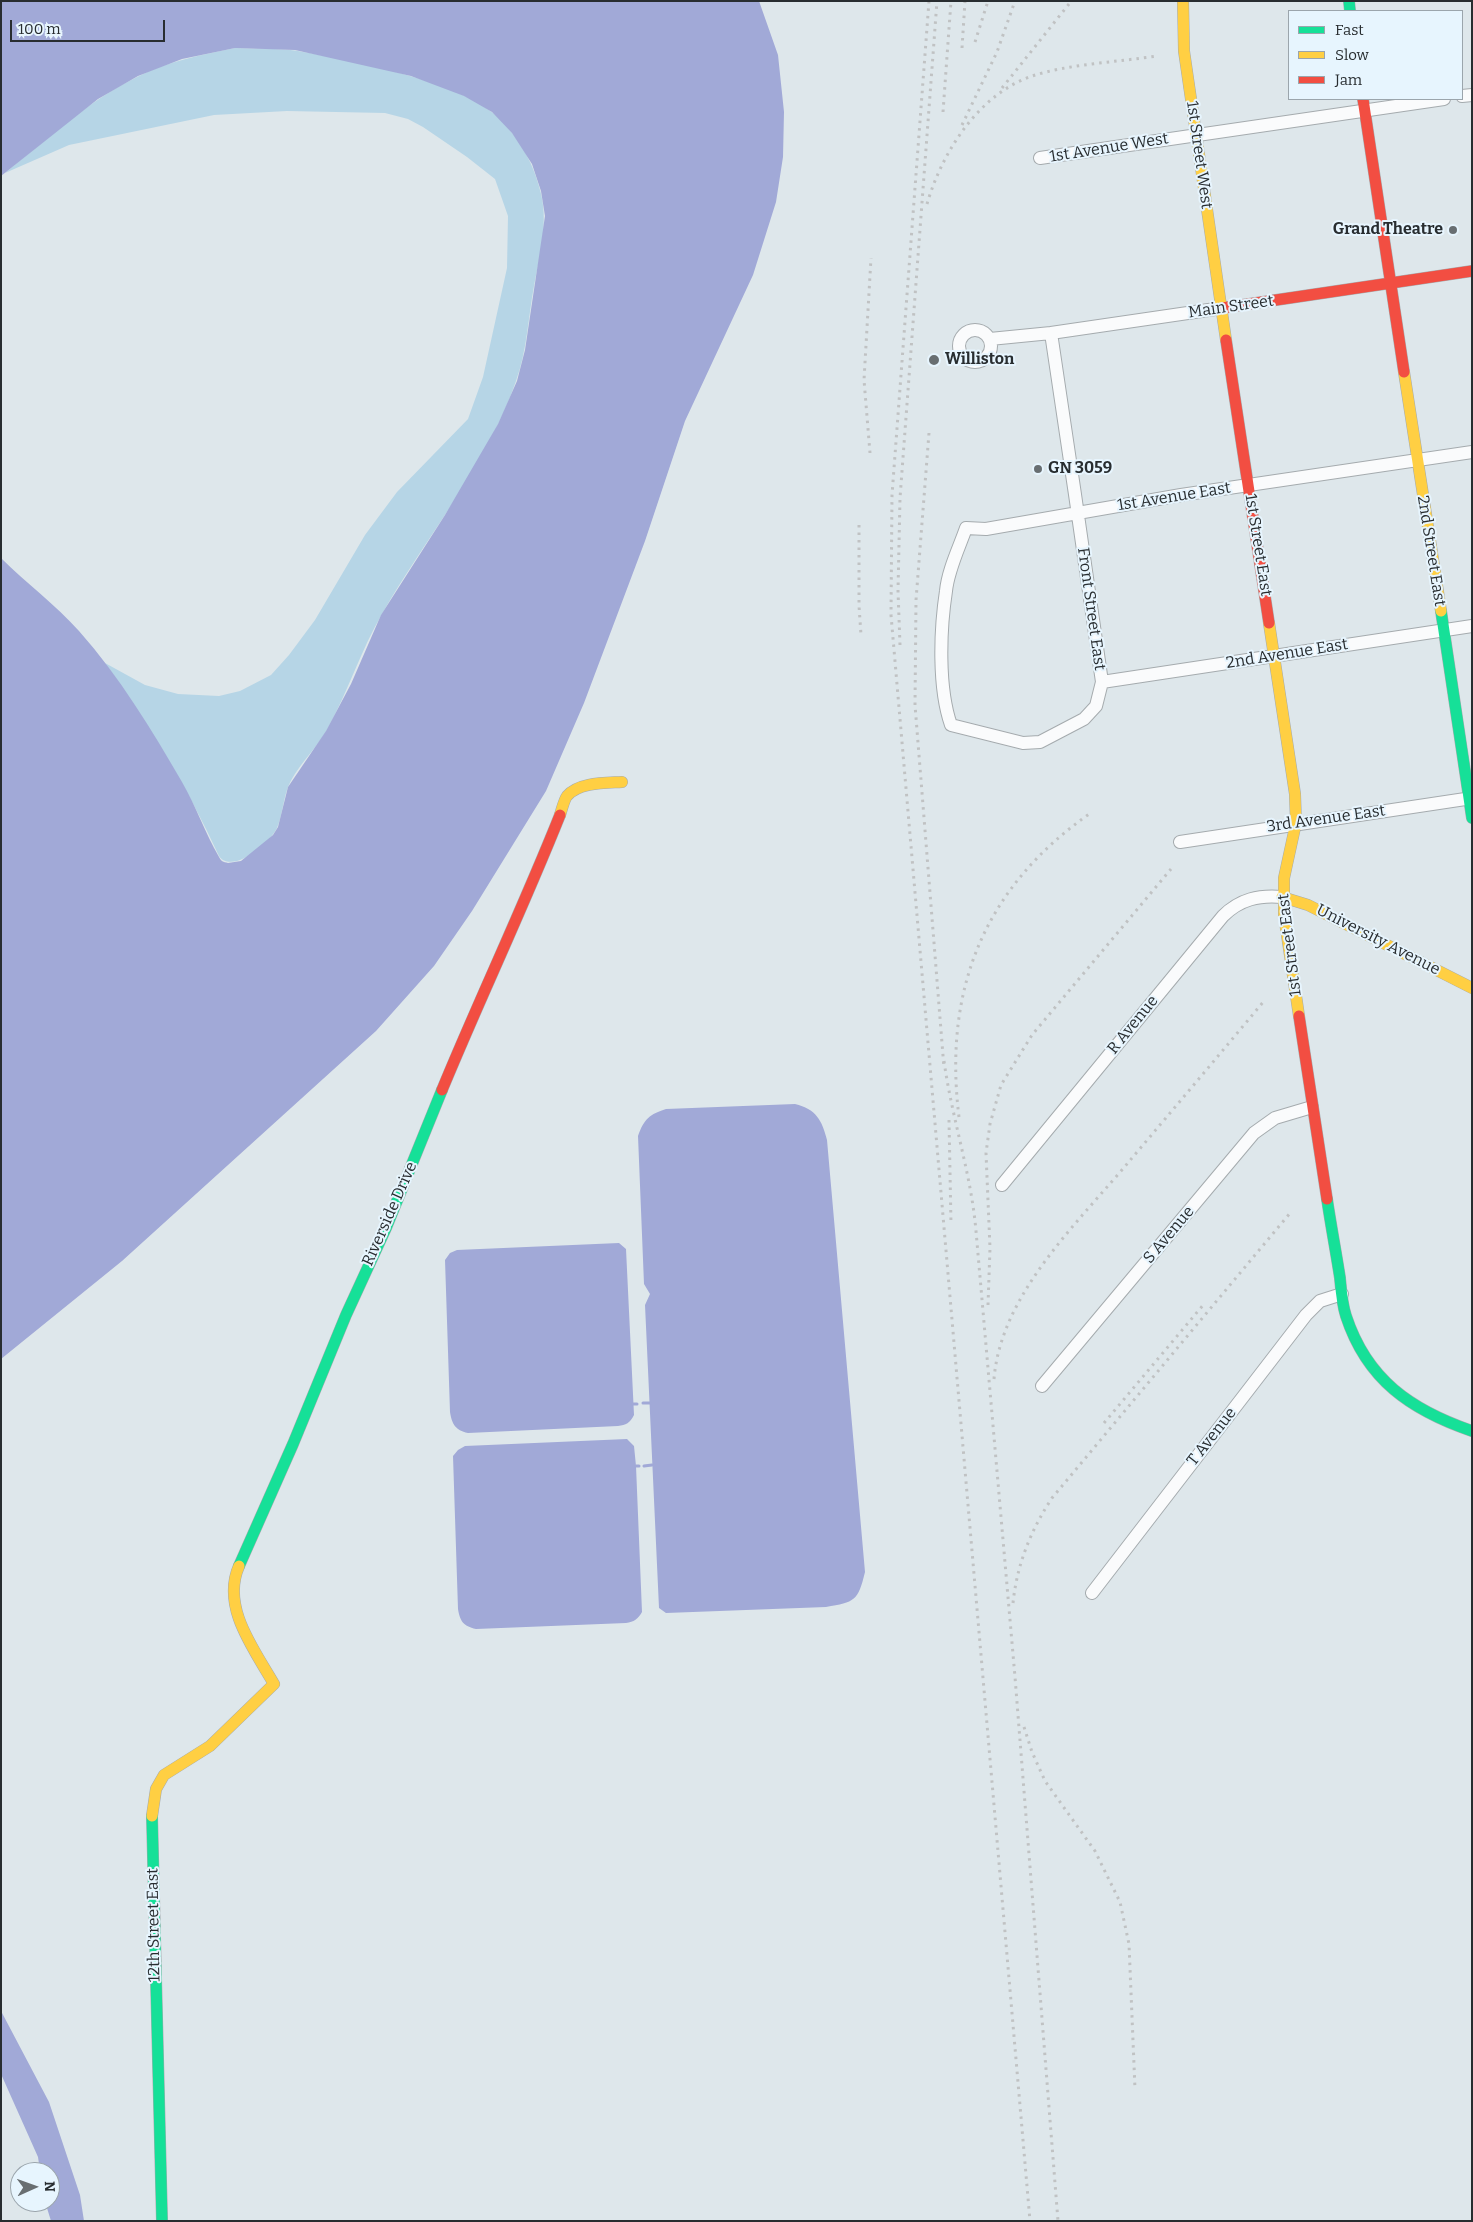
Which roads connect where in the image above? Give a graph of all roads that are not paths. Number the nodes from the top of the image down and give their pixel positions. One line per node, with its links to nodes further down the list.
1 (1182, 1): 4 (street, 1st Street West)
2 (1428, 100): 3 (street, 1st Avenue West)
3 (1364, 104): 4 (street, 1st Avenue West); 7 (street, 2nd Street East)
4 (1195, 134): 5 (street, 1st Avenue West); 8 (street, 1st Street West)
5 (1040, 158)
6 (1472, 271): 7 (street, Main Street)
7 (1390, 285): 8 (street, Main Street); 12 (street, 2nd Street East)
8 (1222, 308): 9 (street, Main Street); 13 (street, 1st Street East)
9 (1051, 333): 10 (street, Main Street); 14 (street, Front Street East)
10 (990, 339)
11 (1472, 452): 12 (street, 1st Avenue East)
12 (1417, 460): 13 (street, 1st Avenue East); 17 (street, 2nd Street East)
13 (1248, 485): 14 (street, 1st Avenue East); 18 (street, 1st Street East)
14 (1077, 512): 15 (street, 1st Avenue East); 19 (street, Front Street East)
15 (966, 528): 19 (street, Front Street East)
16 (1472, 626): 17 (street, 2nd Avenue East)
17 (1443, 630): 18 (street, 2nd Avenue East); 21 (street, 2nd Street East)
18 (1275, 656): 19 (street, 2nd Avenue East); 23 (street, 1st Street East)
19 (1102, 682)
20 (622, 782): 33 (street, Riverside Drive)
21 (1470, 798): 22 (street, 2nd Street East); 23 (street, 3rd Avenue East)
22 (1472, 818)
23 (1296, 823): 24 (street, 3rd Avenue East); 25 (street, 1st Street East)
24 (1180, 842)
25 (1282, 897): 26 (street, University Avenue); 27 (street, 1st Street East); 28 (street, R Avenue)
26 (1472, 988)
27 (1312, 1107): 29 (street, 1st Street East); 30 (street, S Avenue)
28 (1002, 1185)
29 (1342, 1294): 31 (street, 1st Street East); 32 (street, T Avenue)
30 (1042, 1386)
31 (1472, 1431)
32 (1092, 1593)
33 (274, 1684): 34 (street, 12th Street East)
34 (162, 2221)

